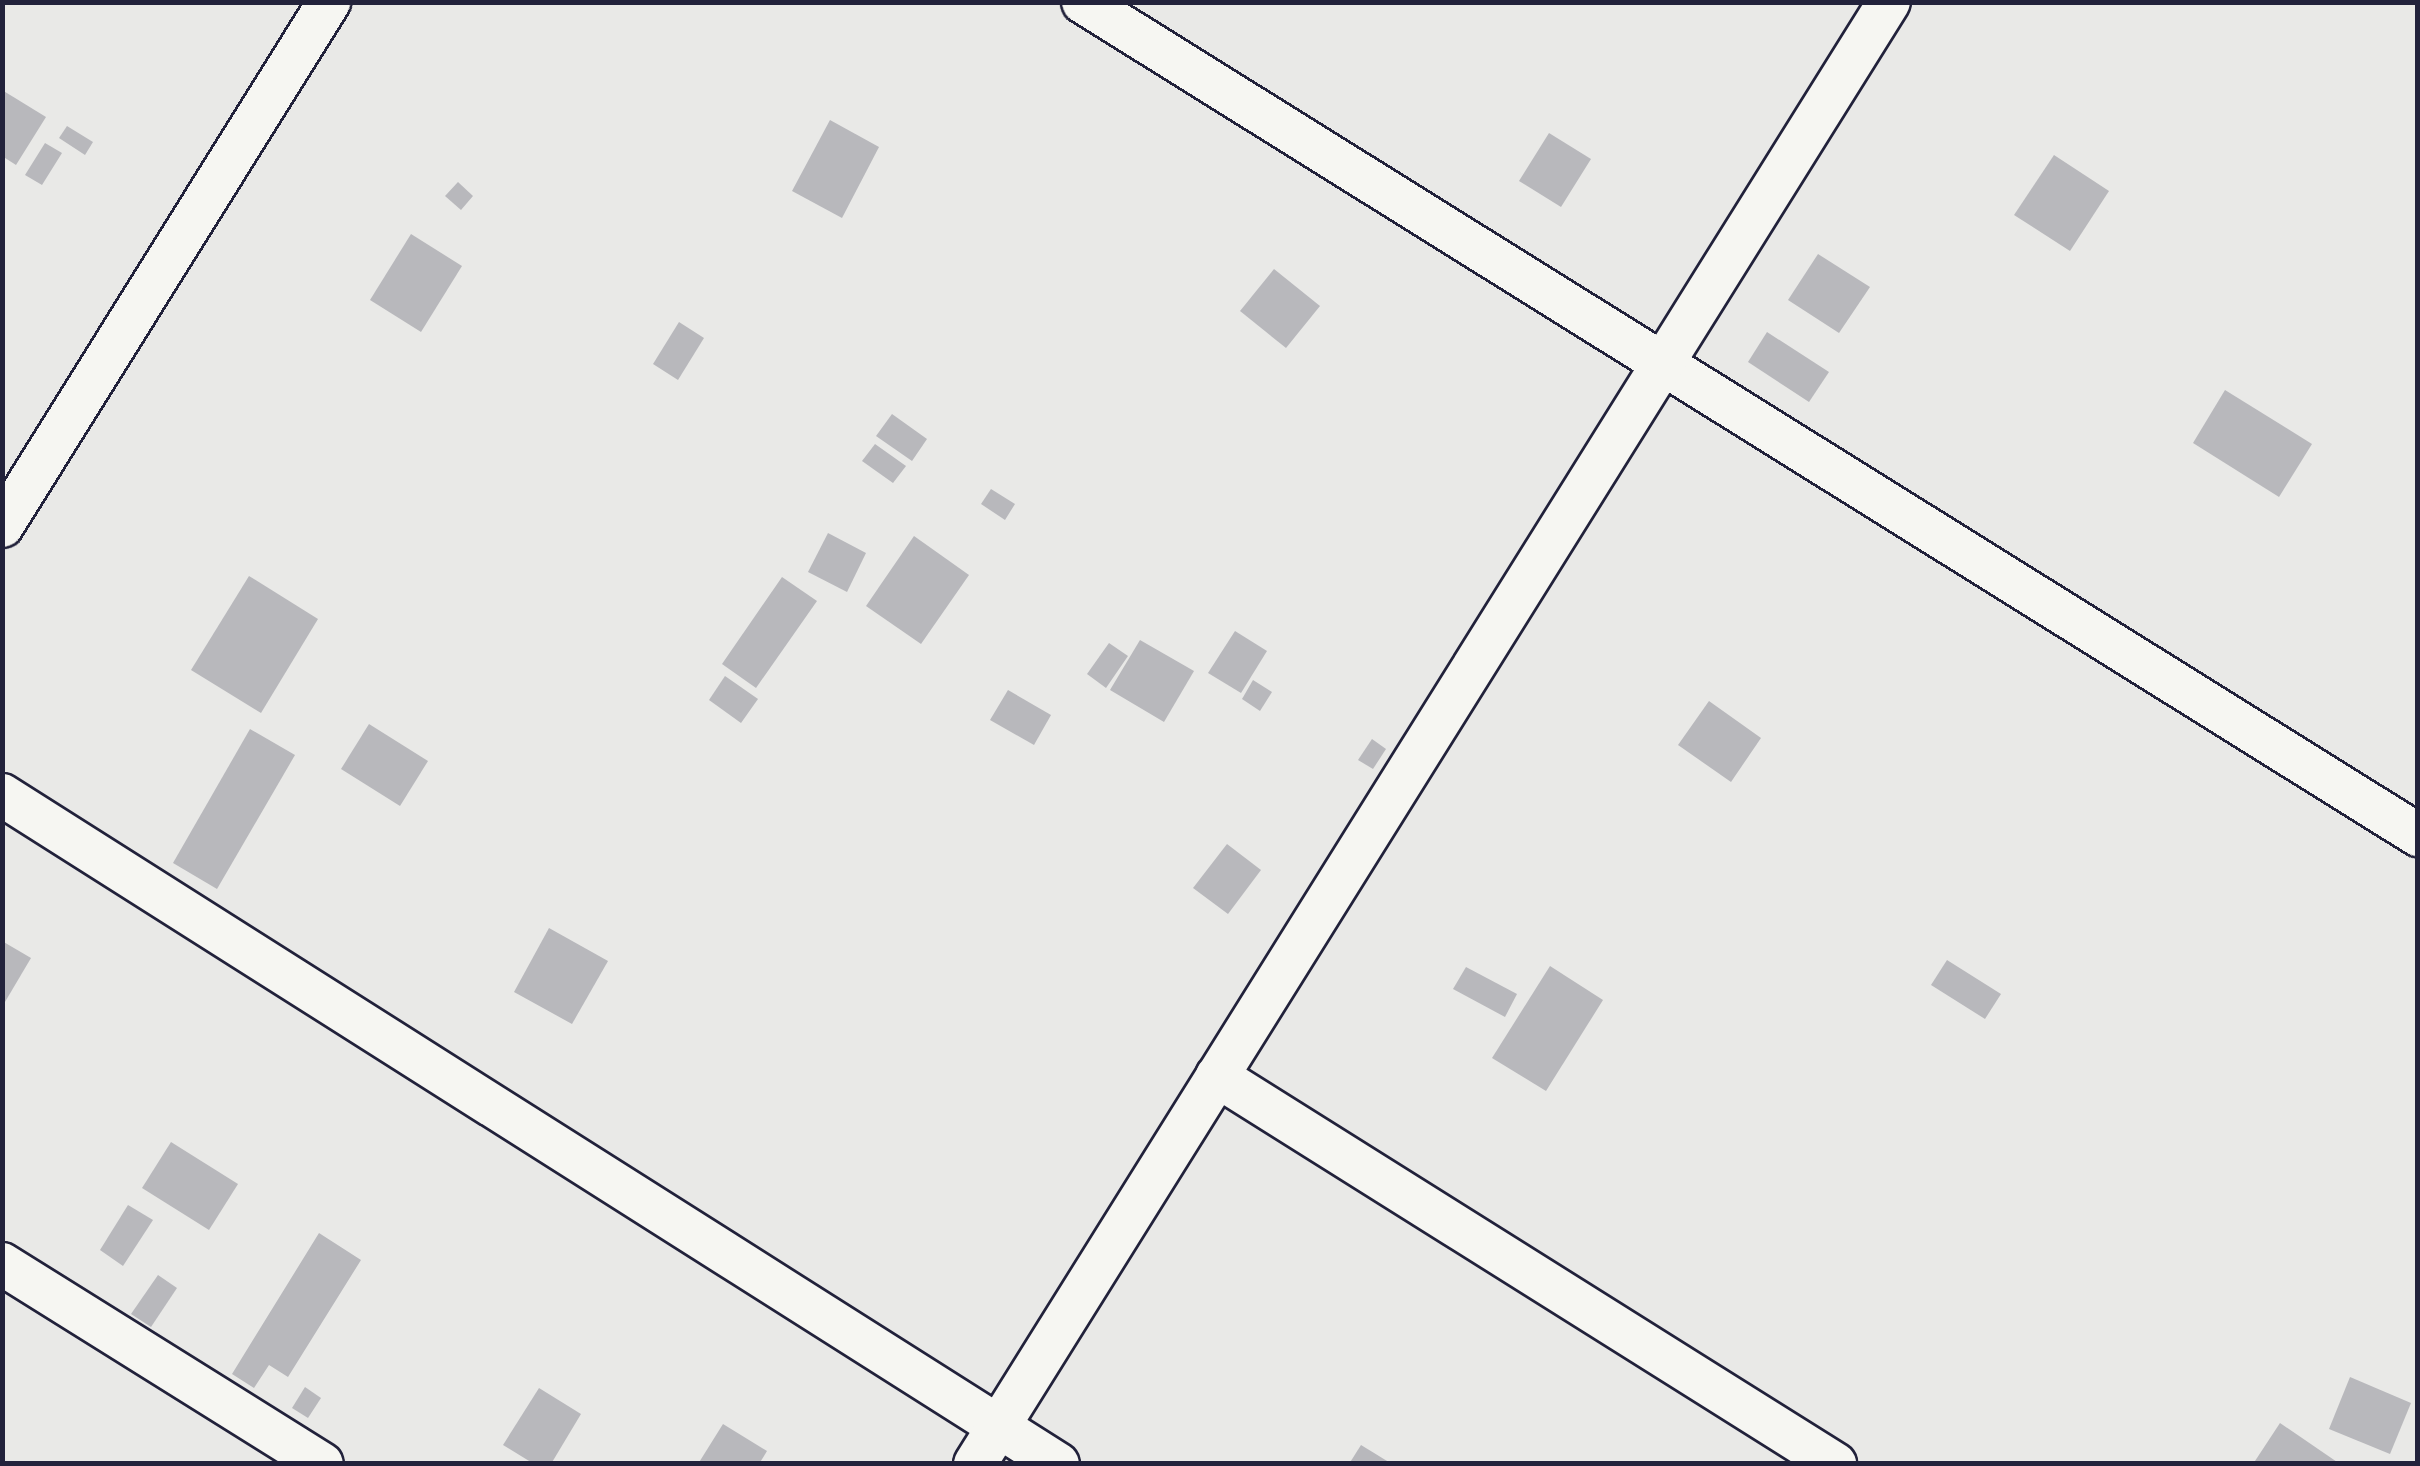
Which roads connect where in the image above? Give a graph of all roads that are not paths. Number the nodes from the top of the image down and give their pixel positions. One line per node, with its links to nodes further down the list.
1 (330, 2): 5 (street)
2 (1084, 2): 4 (street)
3 (1889, 2): 4 (street)
4 (1663, 364): 7 (street); 8 (street)
5 (2, 526)
6 (2, 795): 10 (street)
7 (2418, 835)
8 (1217, 1076): 10 (street); 14 (street)
9 (2, 1264): 11 (street)
10 (999, 1426): 12 (street); 13 (street)
11 (322, 1464)
12 (975, 1464)
13 (1058, 1464)
14 (1835, 1464)

